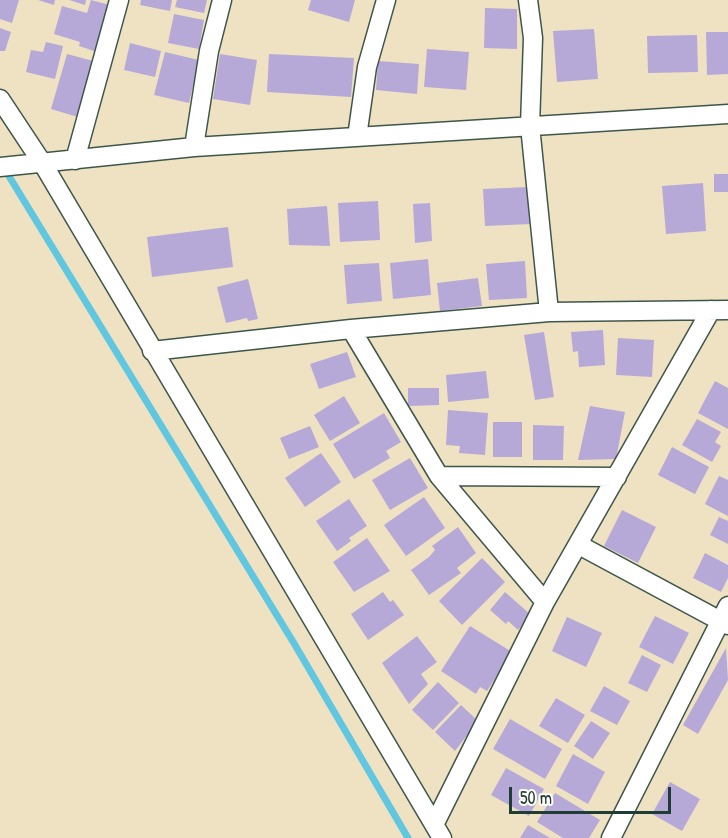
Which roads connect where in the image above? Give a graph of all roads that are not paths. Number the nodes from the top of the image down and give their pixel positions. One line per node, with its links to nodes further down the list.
1 (119, 0): 10 (street)
2 (222, 0): 9 (street)
3 (386, 0): 8 (street)
4 (528, 0): 7 (street)
5 (0, 99): 11 (street)
6 (728, 114): 7 (street)
7 (530, 126): 8 (street); 14 (street)
8 (357, 137): 9 (street)
9 (194, 147): 10 (street)
10 (75, 160): 11 (street)
11 (43, 164): 12 (street); 16 (street)
12 (0, 167)
13 (719, 310): 14 (street); 18 (street)
14 (549, 312): 15 (street)
15 (351, 329): 16 (street); 17 (street)
16 (152, 351): 22 (street)
17 (439, 476): 18 (street); 20 (street)
18 (617, 477): 19 (street)
19 (579, 545): 20 (street); 21 (street)
20 (545, 602): 22 (street)
21 (725, 617): 23 (street)
22 (438, 832)
23 (611, 838)

